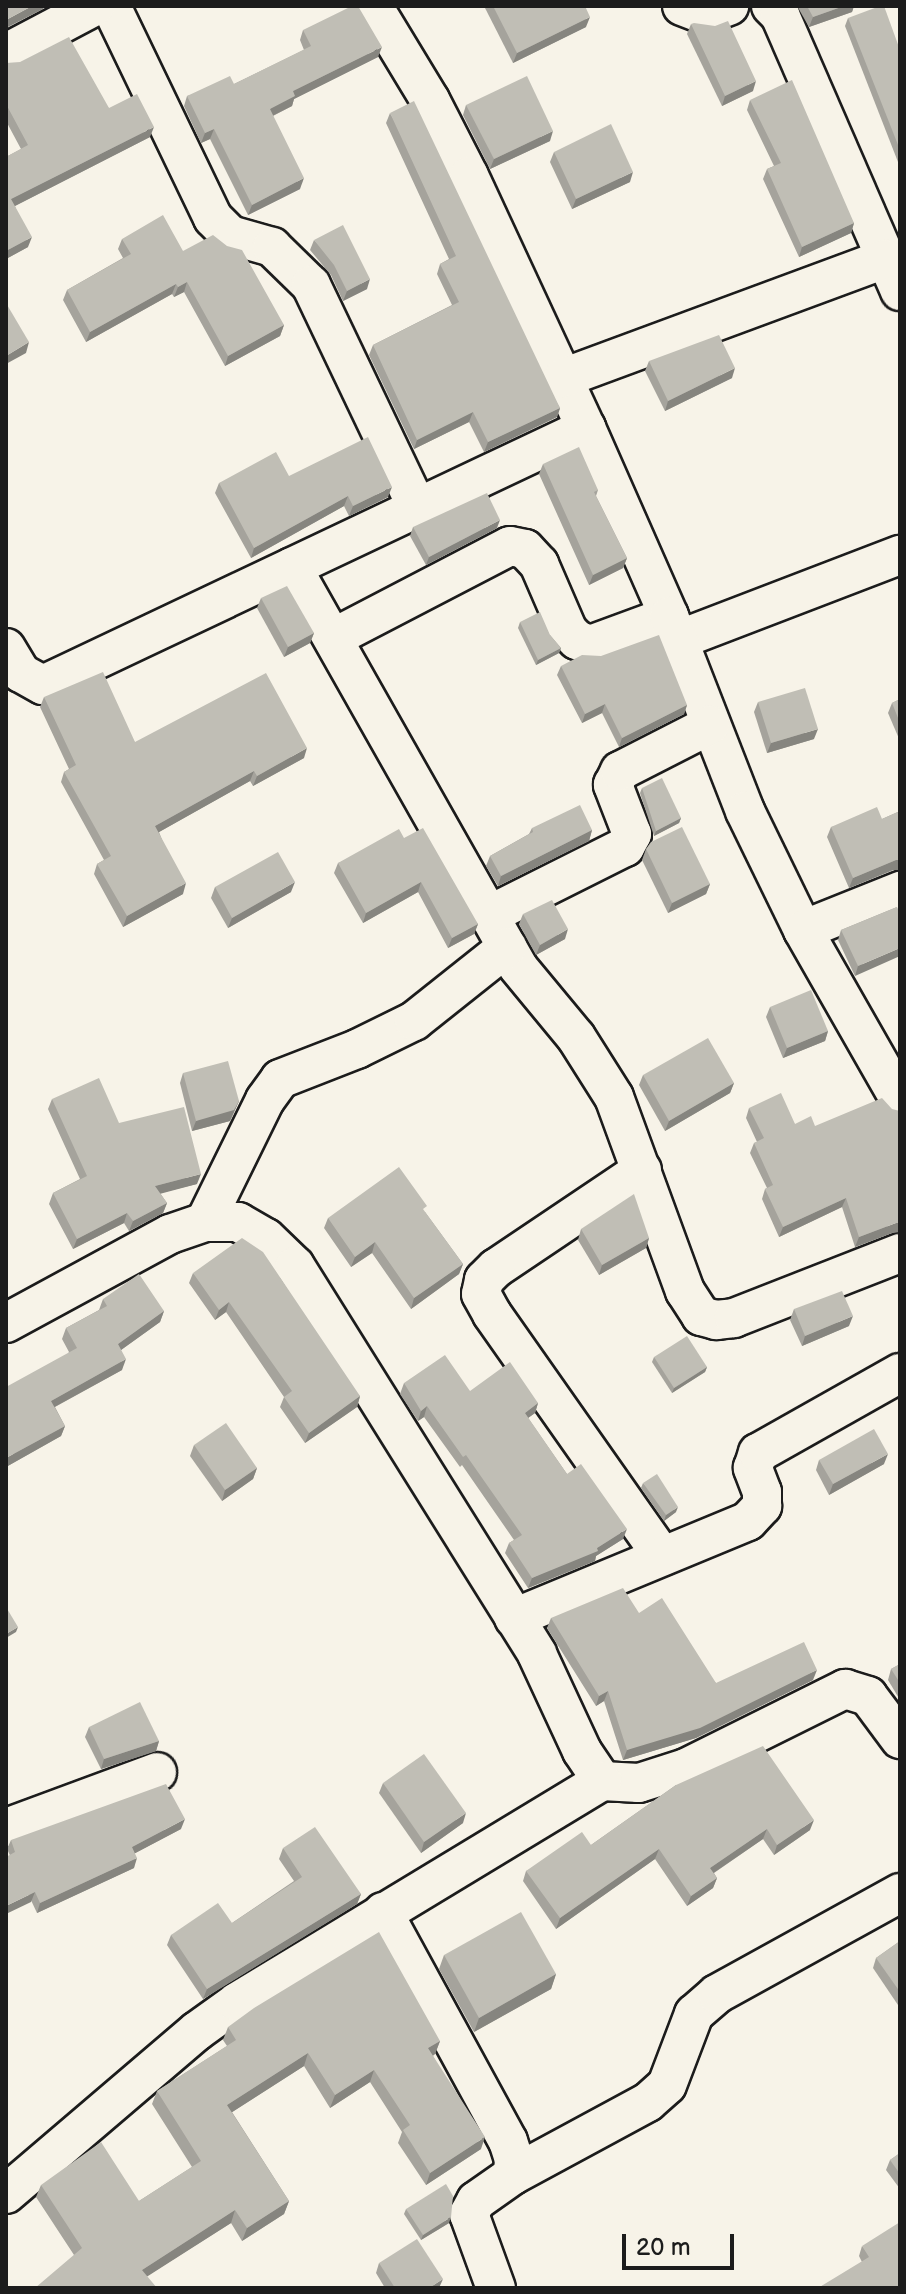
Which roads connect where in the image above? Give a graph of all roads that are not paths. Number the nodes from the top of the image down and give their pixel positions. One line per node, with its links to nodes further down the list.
1 (95, 6): 7 (street)
2 (111, 6): 11 (street)
3 (373, 6): 9 (street)
4 (682, 6): 5 (street)
5 (729, 6)
6 (771, 6): 8 (street)
7 (6, 53)
8 (892, 275): 9 (street)
9 (563, 378): 10 (street)
10 (586, 428): 11 (street); 14 (street)
11 (417, 507): 13 (street)
12 (900, 555): 14 (street)
13 (292, 567): 15 (street); 16 (street)
14 (674, 628): 15 (street); 17 (street)
15 (333, 638): 19 (street)
16 (6, 648)
17 (710, 725): 19 (street); 20 (street)
18 (900, 891): 20 (street)
19 (499, 930): 23 (street); 24 (street)
20 (803, 930): 21 (street)
21 (885, 1043): 22 (street)
22 (900, 1100)
23 (642, 1170): 25 (street); 28 (street)
24 (205, 1222): 26 (street); 29 (street)
25 (900, 1253)
26 (6, 1323)
27 (900, 1373): 28 (street)
28 (662, 1556): 29 (street)
29 (514, 1618): 32 (street)
30 (900, 1739): 32 (street)
31 (157, 1772): 33 (street)
32 (602, 1781): 35 (street)
33 (6, 1828)
34 (900, 1893): 36 (street)
35 (383, 1912): 36 (street); 37 (street)
36 (513, 2175): 38 (street)
37 (6, 2194)
38 (496, 2288)

